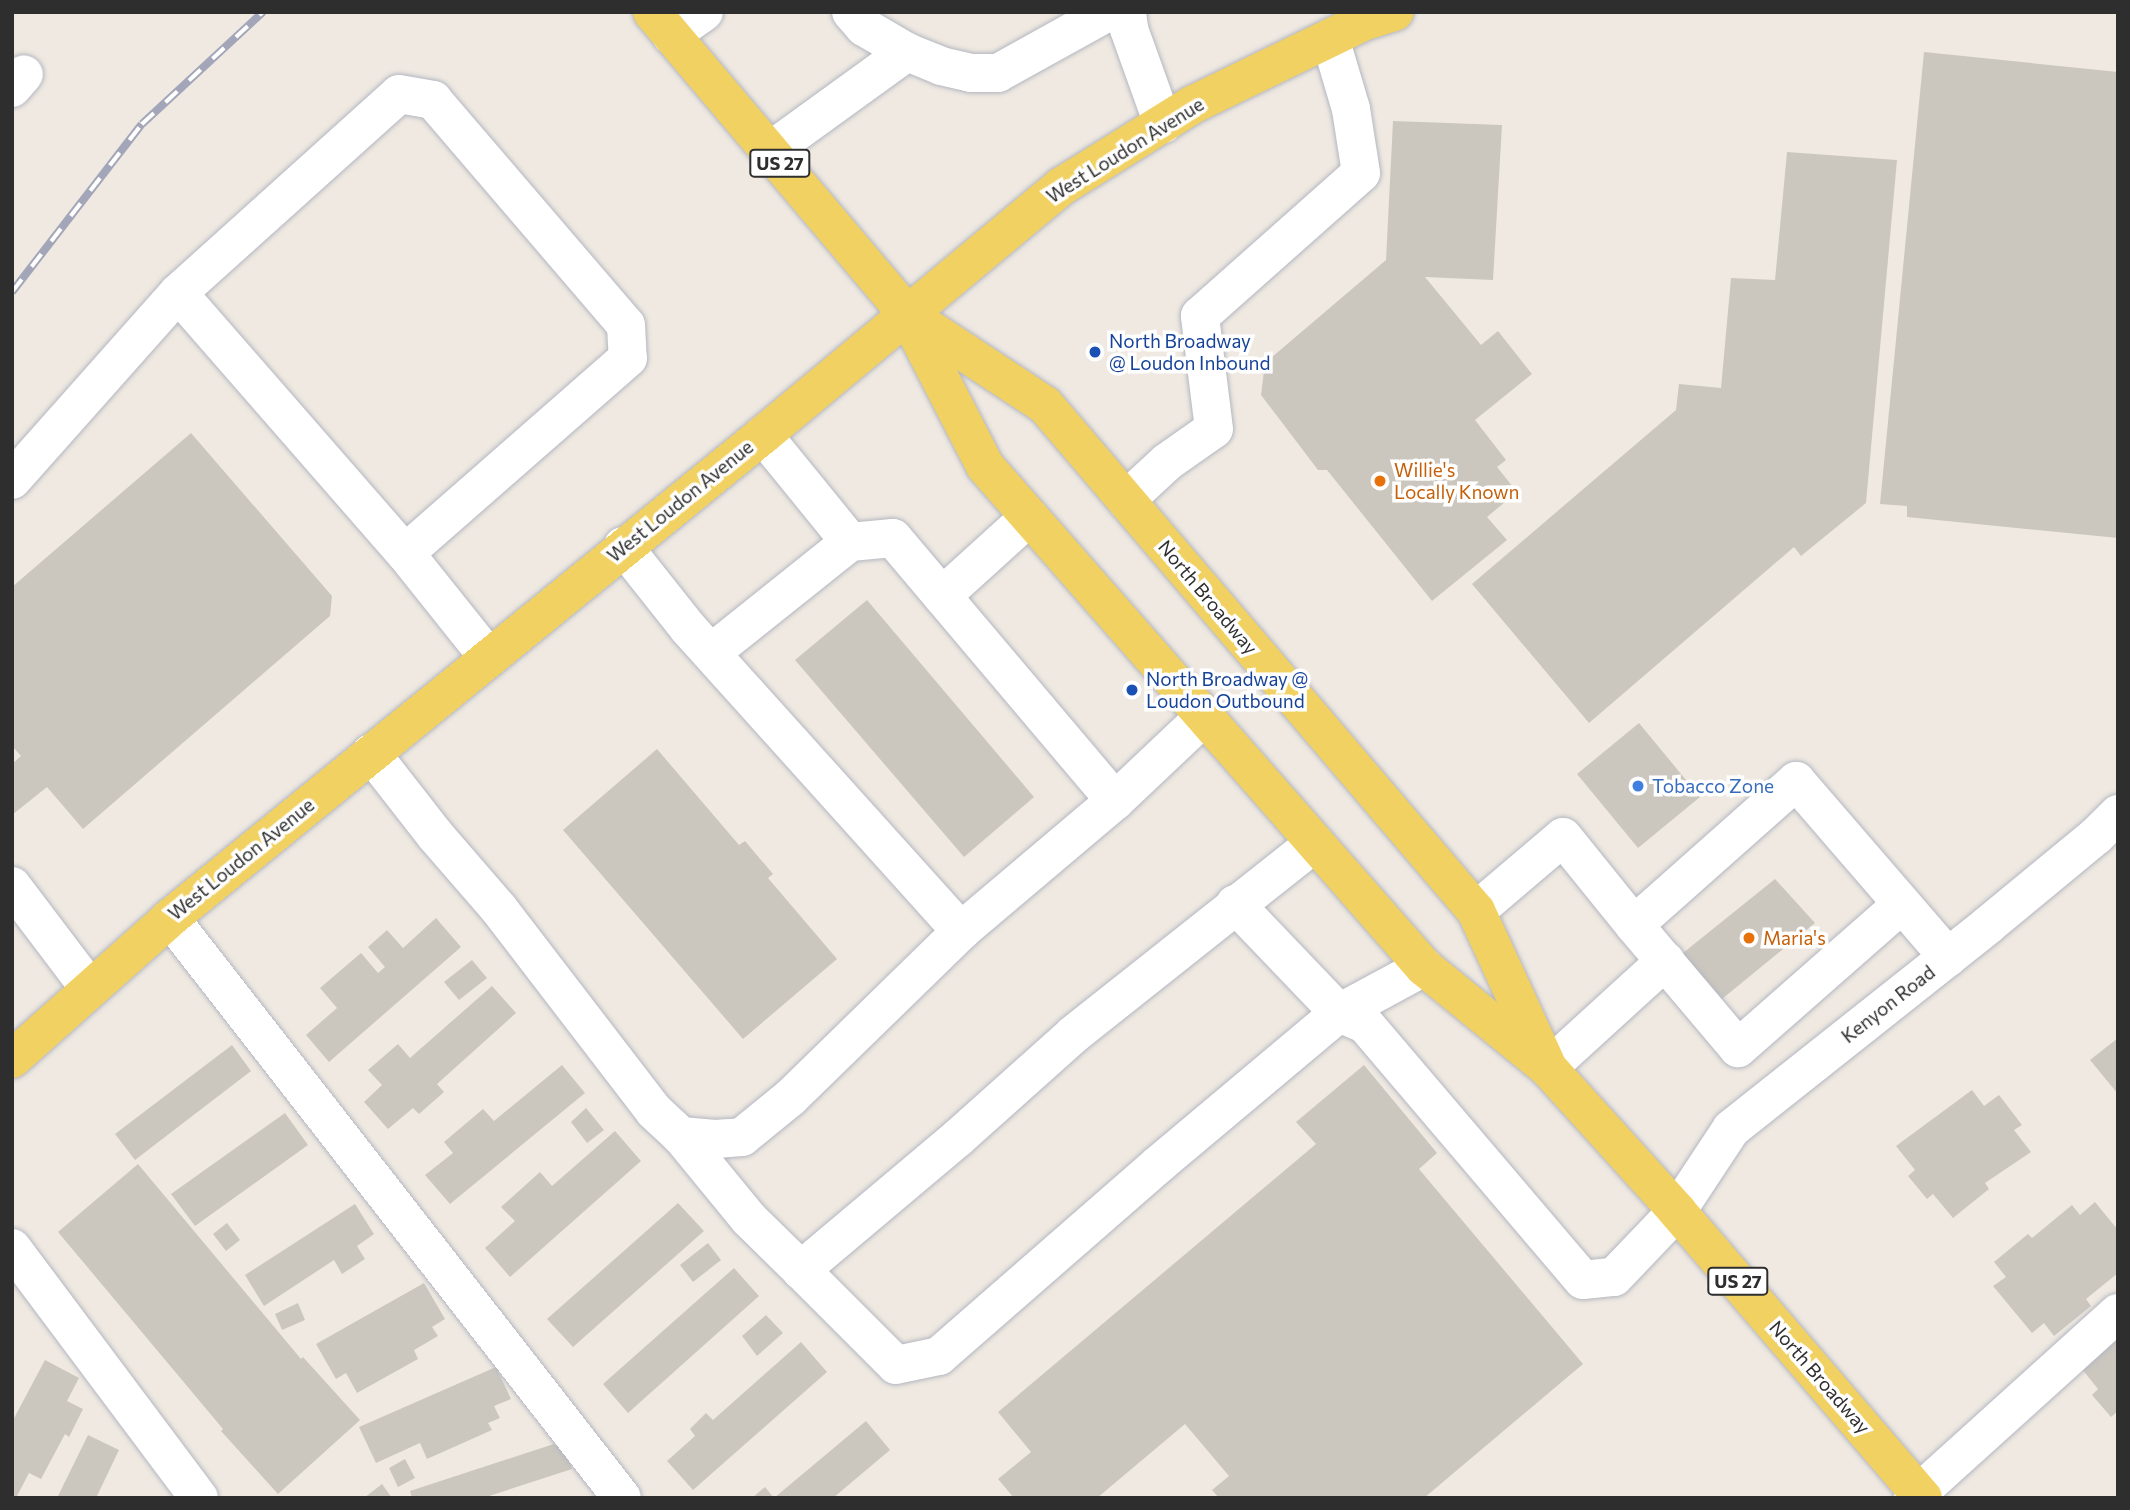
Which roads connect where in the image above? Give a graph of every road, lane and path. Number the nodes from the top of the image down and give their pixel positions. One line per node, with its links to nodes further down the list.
1 (704, 12): 6 (street)
2 (850, 12): 8 (street)
3 (1108, 12): 8 (street)
4 (1127, 12): 9 (street)
5 (1395, 12): 7 (main road, West Loudon Avenue)
6 (662, 23): 10 (main road, North Broadway / US 27)
7 (1330, 38): 9 (main road, West Loudon Avenue); 15 (street)
8 (908, 52): 10 (street)
9 (1163, 124): 12 (main road, West Loudon Avenue)
10 (770, 151): 12 (main road, North Broadway / US 27)
11 (178, 293): 14 (street); 19 (street); 19 (street)
12 (907, 314): 13 (main road, West Loudon Avenue); 15 (main road, North Broadway / US 27); 16 (main road, North Broadway / US 27)
13 (763, 435): 17 (street); 18 (main road, West Loudon Avenue)
14 (12, 480)
15 (1126, 500): 31 (main road, North Broadway / US 27)
16 (1030, 517): 20 (street); 23 (main road, North Broadway / US 27)
17 (850, 542): 20 (street); 21 (street)
18 (623, 546): 21 (street); 22 (main road, West Loudon Avenue)
19 (405, 553): 22 (street)
20 (942, 596): 25 (street)
21 (711, 653): 34 (street)
22 (488, 657): 24 (main road, West Loudon Avenue)
23 (1206, 715): 25 (street); 27 (main road, North Broadway / US 27)
24 (371, 752): 32 (main road, West Loudon Avenue); 42 (street)
25 (1115, 801): 34 (street)
26 (2118, 814): 35 (street, Kenyon Road)
27 (1315, 843): 29 (street); 37 (main road, North Broadway / US 27)
28 (12, 886): 38 (street)
29 (1234, 904): 39 (street); 45 (street)
30 (1901, 905): 33 (street); 35 (street); 36 (street)
31 (1476, 911): 33 (street); 41 (main road, North Broadway / US 27)
32 (170, 918): 38 (main road, West Loudon Avenue); 49 (street)
33 (1634, 925): 36 (street)
34 (961, 931): 42 (street)
35 (1948, 957): 43 (street, Kenyon Road)
36 (1665, 961): 41 (street)
37 (1424, 967): 39 (street); 41 (main road, North Broadway / US 27)
38 (90, 989): 40 (main road, West Loudon Avenue)
39 (1339, 1013): 43 (street, Kenyon Road); 45 (street)
40 (12, 1059)
41 (1548, 1068): 43 (main road, North Broadway / US 27)
42 (681, 1136): 45 (street)
43 (1678, 1211): 47 (main road, North Broadway / US 27)
44 (12, 1248): 48 (street)
45 (801, 1270)
46 (2118, 1313): 47 (street)
47 (1918, 1496)
48 (199, 1498)
49 (622, 1498)

